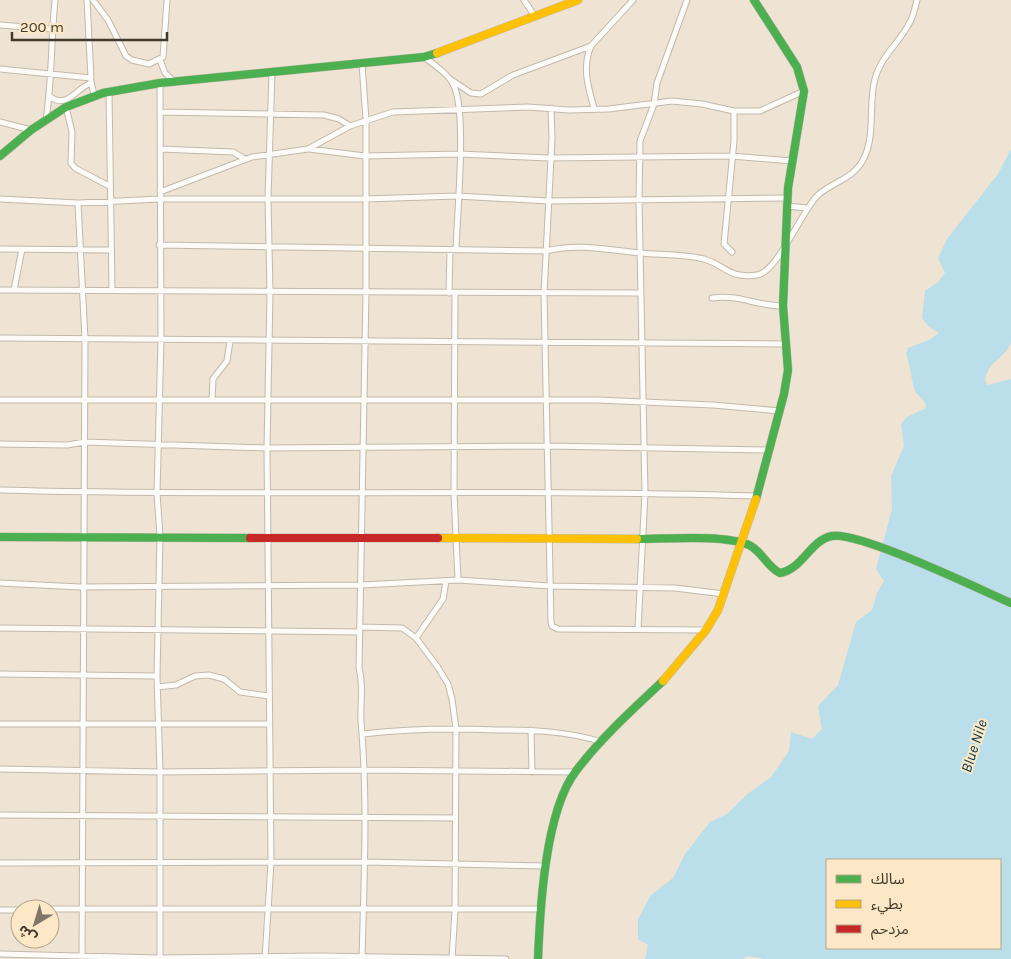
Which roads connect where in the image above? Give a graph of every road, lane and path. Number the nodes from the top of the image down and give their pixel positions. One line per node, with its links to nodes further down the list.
1 (55, 0): 13 (street)
2 (87, 0): 22 (street)
3 (93, 0): 16 (street)
4 (167, 0): 16 (street)
5 (524, 0): 11 (street)
6 (578, 0): 11 (street)
7 (633, 0): 14 (street)
8 (687, 0): 29 (street)
9 (754, 0): 25 (street)
10 (917, 0): 66 (street)
11 (534, 15): 15 (street)
12 (0, 26): 13 (street)
13 (52, 29): 20 (street)
14 (591, 46): 21 (street); 32 (street)
15 (424, 56): 17 (street); 21 (street)
16 (160, 60): 23 (street)
17 (362, 64): 19 (street); 38 (street)
18 (0, 69): 20 (street)
19 (272, 72): 23 (street); 36 (street)
20 (48, 74): 22 (street); 27 (street)
21 (448, 78): 33 (street)
22 (91, 80): 27 (street); 28 (street)
23 (175, 82): 24 (street)
24 (160, 84): 26 (street); 35 (street)
25 (804, 91): 34 (street); 52 (street)
26 (108, 92): 28 (street); 53 (street)
27 (49, 96): 37 (street)
28 (94, 96): 30 (street)
29 (654, 104): 32 (street); 34 (street); 49 (street)
30 (66, 106): 37 (street); 53 (street)
31 (551, 108): 32 (street); 33 (street); 50 (street)
32 (594, 108)
33 (459, 110): 38 (street); 45 (street)
34 (734, 111): 48 (street)
35 (160, 112): 36 (street); 42 (street)
36 (270, 115): 40 (street); 44 (street)
37 (46, 120): 41 (street)
38 (366, 120): 40 (street); 47 (street)
39 (0, 122): 41 (street)
40 (350, 126): 43 (street)
41 (31, 130): 46 (street)
42 (160, 149): 51 (street); 54 (street)
43 (308, 149): 44 (street); 47 (street)
44 (269, 154): 51 (street); 56 (street)
45 (459, 154): 47 (street); 50 (street); 55 (street)
46 (0, 156)
47 (365, 156): 59 (street)
48 (731, 156): 49 (street); 52 (street); 60 (street)
49 (640, 157): 50 (street); 61 (street)
50 (549, 158): 62 (street)
51 (245, 159): 54 (street)
52 (792, 161): 64 (street)
53 (110, 186): 63 (street)
54 (160, 192): 58 (street)
55 (457, 196): 59 (street); 62 (street); 74 (street)
56 (268, 198): 58 (street); 59 (street); 68 (street)
57 (0, 199): 65 (street)
58 (160, 199): 63 (street); 67 (street)
59 (364, 199): 70 (street)
60 (729, 199): 61 (street); 64 (street); 77 (street)
61 (639, 200): 62 (street); 78 (street)
62 (549, 201): 76 (street)
63 (110, 202): 65 (street); 75 (street)
64 (787, 202): 66 (street); 71 (street)
65 (78, 203): 69 (street)
66 (807, 208): 71 (street)
67 (159, 245): 68 (street); 83 (street)
68 (269, 247): 70 (street); 85 (street)
69 (80, 248): 73 (street); 75 (street); 81 (street)
70 (365, 248): 74 (street); 84 (street)
71 (784, 248): 78 (street); 90 (street)
72 (0, 249): 73 (street)
73 (22, 249): 80 (street)
74 (453, 249): 76 (street); 86 (street)
75 (110, 250): 82 (street)
76 (546, 252): 78 (street); 88 (street)
77 (732, 252)
78 (641, 253): 87 (street)
79 (0, 290): 80 (street)
80 (14, 290): 81 (street)
81 (82, 290): 82 (street); 92 (street)
82 (112, 290): 83 (street)
83 (159, 291): 85 (street); 93 (street)
84 (366, 292): 85 (street); 86 (street); 97 (street)
85 (270, 293): 95 (street)
86 (452, 293): 88 (street); 98 (street)
87 (641, 293): 88 (street); 99 (street)
88 (544, 294): 96 (street)
89 (712, 298): 90 (street)
90 (783, 306): 100 (street)
91 (0, 338): 92 (street)
92 (85, 339): 93 (street); 108 (street)
93 (161, 339): 94 (street); 103 (street)
94 (230, 341): 95 (street); 104 (street)
95 (269, 341): 97 (street); 105 (street)
96 (546, 341): 98 (street); 99 (street); 107 (street)
97 (365, 342): 98 (street); 106 (street)
98 (454, 342): 101 (street)
99 (643, 344): 100 (street); 109 (street)
100 (784, 344): 110 (street)
101 (454, 399): 106 (street); 107 (street); 116 (street)
102 (0, 400): 108 (street)
103 (159, 400): 104 (street); 108 (street); 113 (street)
104 (212, 400): 105 (street)
105 (269, 400): 106 (street); 118 (street)
106 (365, 400): 115 (street)
107 (548, 400): 109 (street); 114 (street)
108 (84, 401): 111 (street)
109 (644, 401): 110 (street); 117 (street)
110 (780, 411): 119 (street)
111 (85, 442): 112 (street); 113 (street); 121 (street)
112 (0, 444)
113 (159, 444): 118 (street); 125 (street)
114 (548, 446): 116 (street); 117 (street); 124 (street)
115 (364, 447): 116 (street); 118 (street); 123 (street)
116 (454, 447): 126 (street)
117 (643, 447): 119 (street); 127 (street)
118 (267, 448): 122 (street)
119 (770, 450): 128 (street)
120 (0, 490): 121 (street)
121 (85, 492): 125 (street); 130 (street)
122 (268, 492): 123 (street); 125 (street); 132 (street)
123 (362, 492): 126 (street); 134 (street)
124 (547, 492): 126 (street); 127 (street); 135 (street)
125 (157, 493): 129 (street)
126 (454, 493): 133 (street)
127 (645, 493): 128 (street); 136 (street)
128 (757, 496): 137 (street)
129 (160, 536): 130 (street); 132 (street); 142 (street)
130 (86, 537): 131 (street); 144 (street)
131 (0, 538)
132 (268, 538): 134 (street); 141 (street)
133 (456, 539): 134 (street); 135 (street); 138 (street)
134 (362, 540): 143 (street)
135 (549, 540): 136 (street); 145 (street)
136 (644, 540): 137 (street); 146 (street)
137 (742, 543): 147 (street); 148 (street)
138 (458, 580): 139 (street); 145 (street)
139 (446, 581): 143 (street); 156 (street)
140 (0, 583): 144 (street)
141 (268, 584): 142 (street); 143 (street); 155 (street)
142 (160, 585): 144 (street); 152 (street)
143 (362, 585): 153 (street)
144 (83, 586): 150 (street)
145 (550, 586): 146 (street); 151 (street)
146 (642, 587): 147 (street); 151 (street)
147 (724, 594): 154 (street)
148 (1011, 603)
149 (0, 628): 150 (street)
150 (83, 629): 152 (street); 158 (street)
151 (638, 629): 154 (street)
152 (158, 630): 155 (street); 159 (street)
153 (360, 630): 155 (street); 156 (street); 168 (street)
154 (706, 630): 169 (street)
155 (268, 632): 161 (street)
156 (416, 638): 166 (street)
157 (0, 674): 158 (street)
158 (83, 675): 159 (street); 162 (street)
159 (157, 676): 160 (street)
160 (157, 687): 161 (street); 165 (street)
161 (269, 696): 164 (street)
162 (84, 723): 163 (street); 165 (street); 171 (street)
163 (0, 724)
164 (269, 724): 165 (street); 174 (street)
165 (158, 725): 175 (street)
166 (456, 728): 167 (street); 168 (street); 173 (street)
167 (531, 730): 169 (street); 176 (street)
168 (363, 734): 172 (street)
169 (602, 742): 177 (street)
170 (0, 769): 171 (street)
171 (83, 770): 175 (street); 181 (street)
172 (364, 770): 173 (street); 174 (street); 182 (street)
173 (454, 770): 176 (street); 183 (street)
174 (270, 771): 175 (street); 180 (street)
175 (160, 772): 179 (street)
176 (532, 772): 177 (street)
177 (575, 772): 190 (street)
178 (0, 815): 181 (street)
179 (160, 816): 180 (street); 181 (street); 188 (street)
180 (270, 816): 182 (street); 185 (street)
181 (83, 817): 184 (street)
182 (364, 818): 183 (street); 186 (street)
183 (455, 818): 189 (street)
184 (83, 862): 187 (street); 188 (street); 192 (street)
185 (271, 862): 186 (street); 188 (street); 196 (street)
186 (364, 862): 189 (street); 194 (street)
187 (0, 863)
188 (159, 863): 193 (street)
189 (456, 864): 190 (street); 197 (street)
190 (546, 866): 195 (street)
191 (60, 909): 192 (street)
192 (82, 909): 193 (street); 199 (street)
193 (160, 909): 196 (street); 200 (street)
194 (364, 909): 196 (street); 197 (street); 202 (street)
195 (540, 909): 197 (street); 205 (street)
196 (268, 910): 201 (street)
197 (455, 910): 203 (street)
198 (0, 954): 199 (street)
199 (82, 957): 200 (street)
200 (160, 958): 201 (street)
201 (266, 958): 202 (street)
202 (362, 958): 203 (street)
203 (452, 958): 204 (street)
204 (506, 959)
205 (538, 959)

